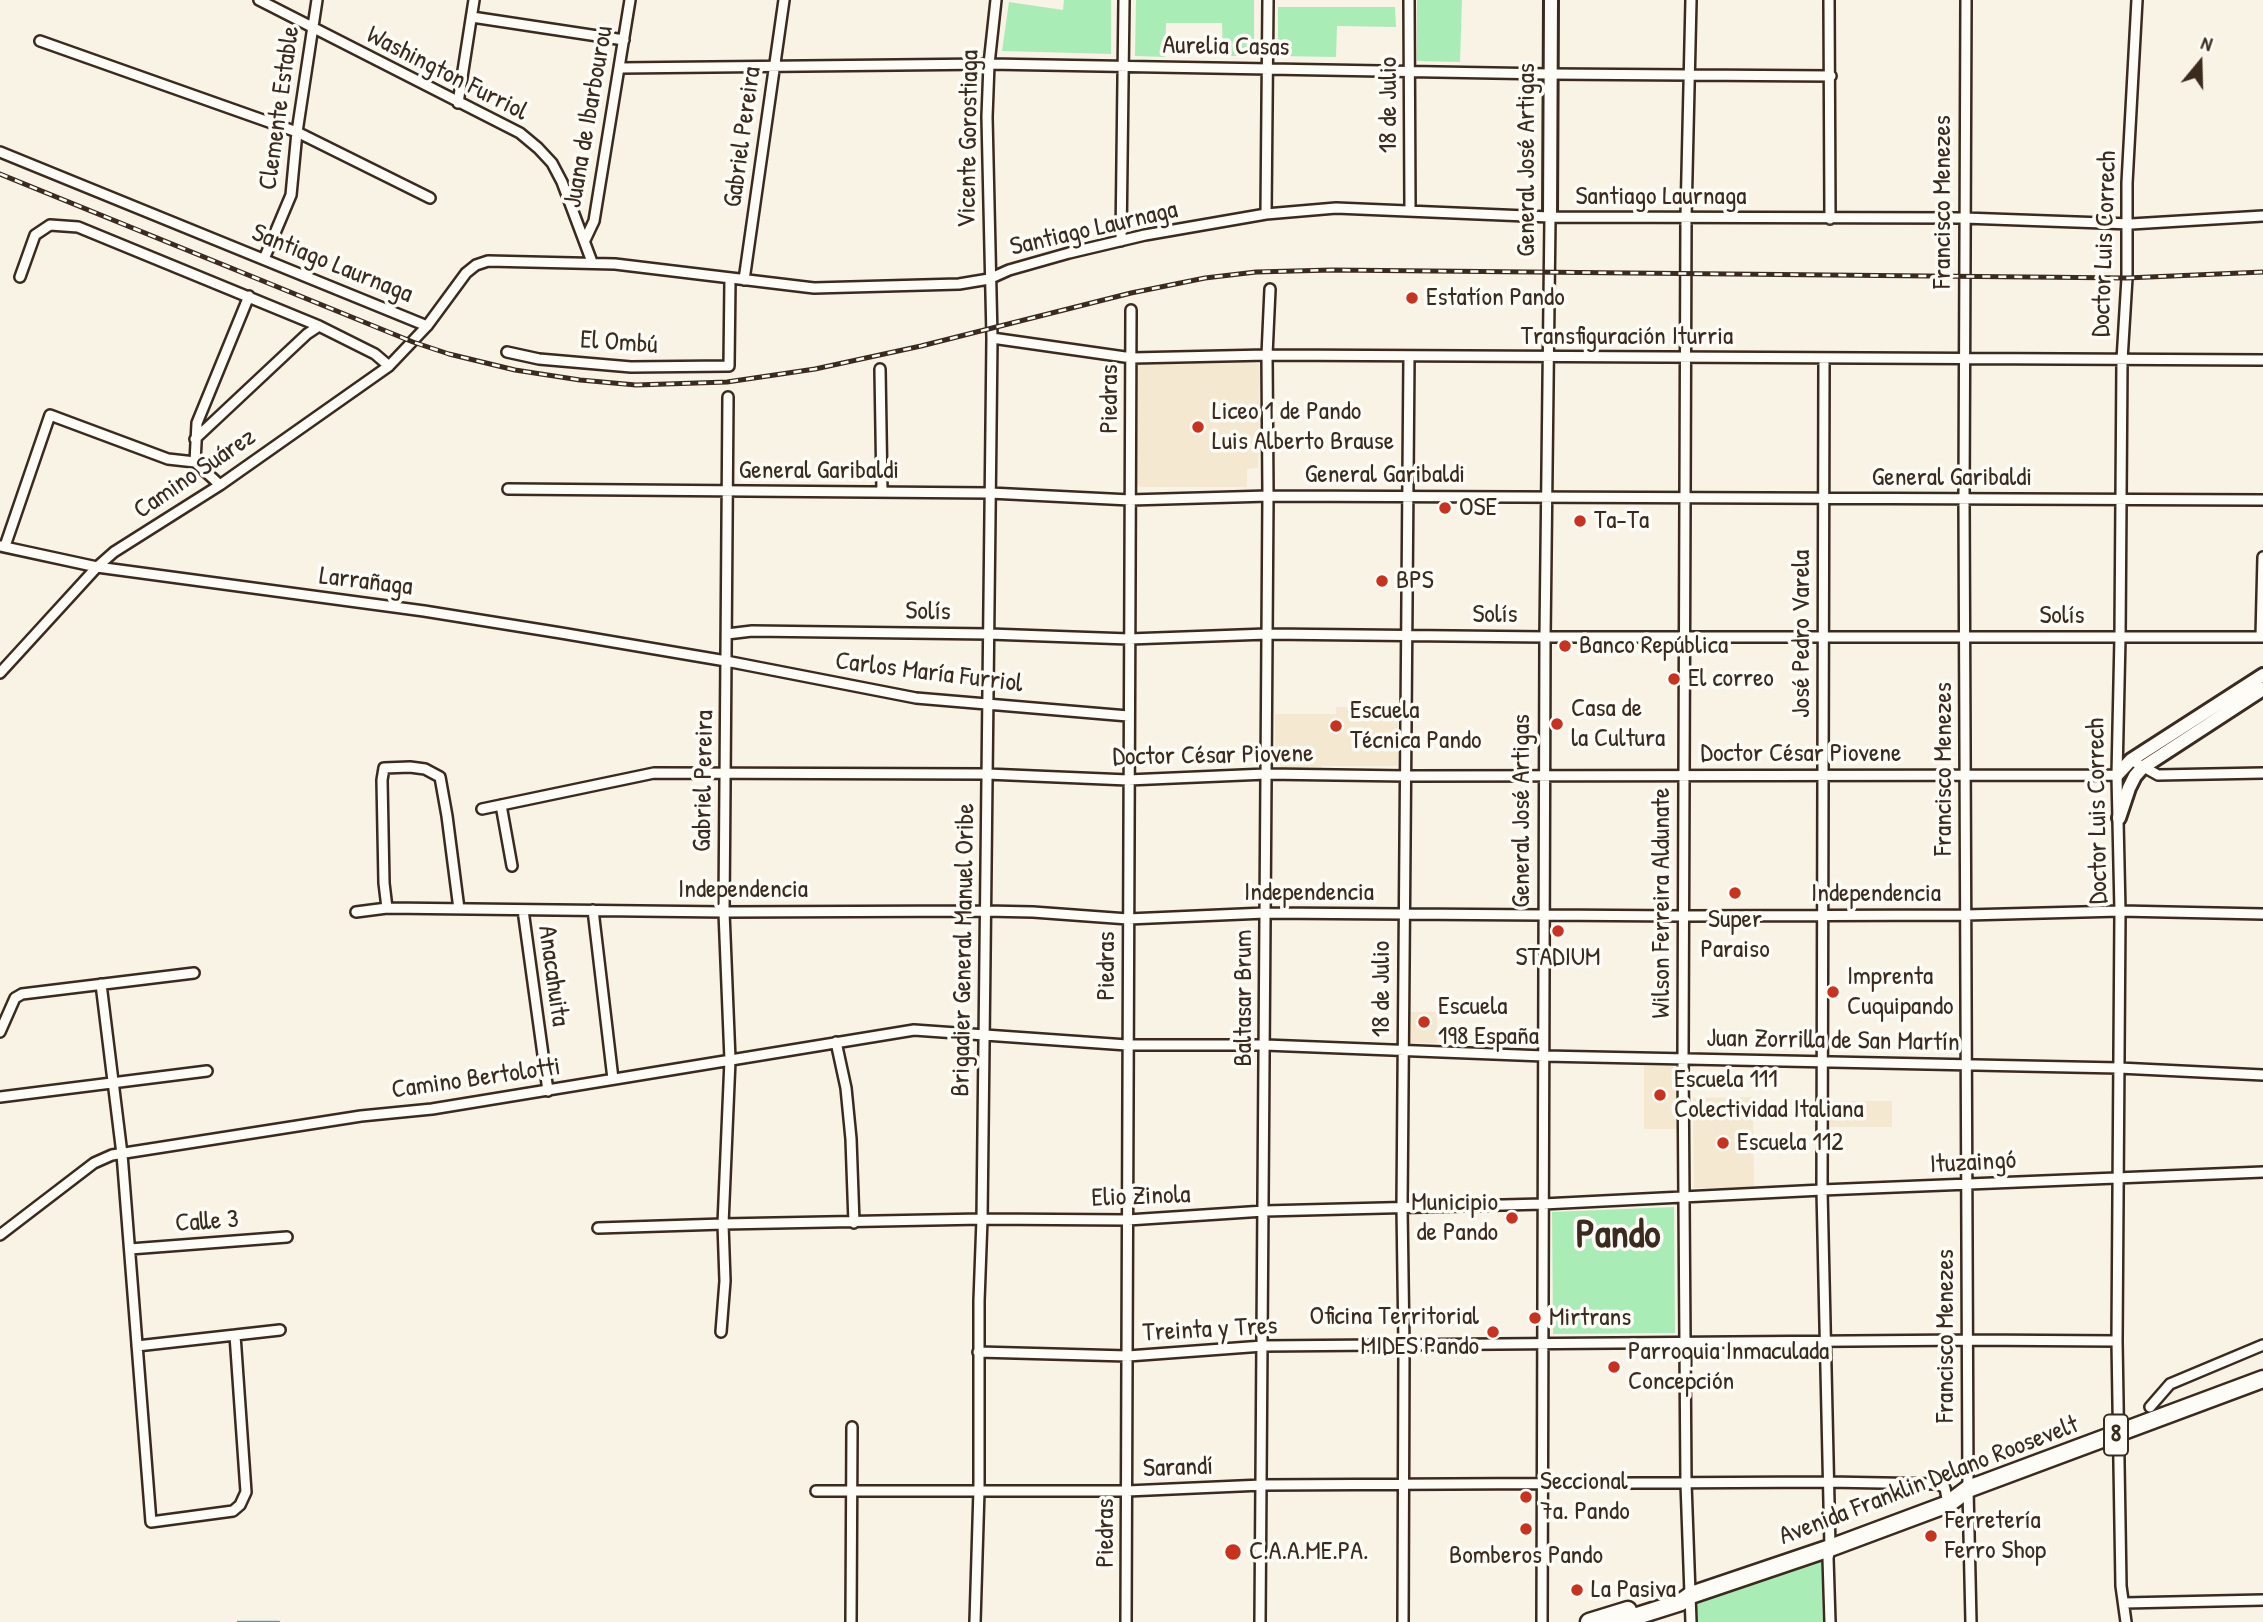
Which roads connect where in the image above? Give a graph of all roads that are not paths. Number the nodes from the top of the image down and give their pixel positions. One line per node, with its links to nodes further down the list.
1 (259, 0): 16 (street, Washington Furriol)
2 (317, 0): 16 (street, Clemente Estable)
3 (474, 0): 15 (street)
4 (630, 0): 17 (street, Juana de Ibarbourou)
5 (784, 0): 21 (street, Gabriel Pereira)
6 (996, 0): 19 (street, Vicente Gorostiaga)
7 (1124, 0): 20 (street)
8 (1268, 0): 23 (street)
9 (1409, 0): 24 (street, 18 de Julio)
10 (1551, 0): 25 (street, General José Artigas)
11 (1691, 0): 26 (street, Wilson Ferreira Aldunate)
12 (1829, 0): 27 (street)
13 (1966, 0): 37 (street, Francisco Menezes)
14 (2137, 0): 39 (street, Doctor Luis Correch)
15 (472, 17): 17 (street); 28 (street)
16 (313, 28): 28 (street, Washington Furriol); 29 (street, Clemente Estable)
17 (624, 40): 22 (street, Juana de Ibarbourou)
18 (40, 41): 29 (street)
19 (989, 64): 20 (street, Aurelia Casas); 21 (street, Aurelia Casas); 46 (street, Vicente Gorostiaga)
20 (1124, 66): 23 (street, Aurelia Casas); 41 (street)
21 (774, 67): 22 (street, Aurelia Casas); 47 (street, Gabriel Pereira)
22 (620, 68): 40 (street, Juana de Ibarbourou)
23 (1266, 68): 24 (street, Aurelia Casas); 33 (street)
24 (1410, 71): 25 (street, Aurelia Casas); 32 (street, 18 de Julio)
25 (1549, 74): 26 (street, Aurelia Casas); 36 (street, General José Artigas)
26 (1690, 76): 27 (street, Aurelia Casas); 35 (street, Wilson Ferreira Aldunate)
27 (1831, 76): 38 (street)
28 (458, 103): 40 (street, Washington Furriol)
29 (297, 132): 31 (street); 42 (street, Clemente Estable)
30 (0, 152): 42 (street, Santiago Laurnaga)
31 (430, 198)
32 (1410, 209): 33 (street, Santiago Laurnaga); 36 (street, Santiago Laurnaga)
33 (1266, 214): 41 (street, Santiago Laurnaga)
34 (2263, 216): 39 (street, Santiago Laurnaga)
35 (1686, 217): 36 (street, Santiago Laurnaga); 38 (street, Santiago Laurnaga); 59 (street, Wilson Ferreira Aldunate)
36 (1550, 218): 58 (street, General José Artigas)
37 (1964, 218): 38 (street, Santiago Laurnaga); 39 (street, Santiago Laurnaga); 61 (street, Francisco Menezes)
38 (1830, 219)
39 (2127, 224): 62 (street, Doctor Luis Correch)
40 (585, 240): 43 (street, Washington Furriol)
41 (1121, 241): 46 (street, Santiago Laurnaga)
42 (264, 260): 52 (street, Santiago Laurnaga)
43 (592, 262): 45 (street, Santiago Laurnaga); 52 (street, Santiago Laurnaga)
44 (20, 277): 49 (street)
45 (730, 279): 47 (street, Santiago Laurnaga); 54 (street, El Ombú)
46 (989, 279): 47 (street, Santiago Laurnaga); 53 (street, Brigadier General Manuel Oribe)
47 (744, 280)
48 (1270, 289): 55 (street, Baltasar Brum)
49 (249, 296): 51 (street); 67 (street)
50 (1131, 310): 57 (street, Piedras)
51 (319, 326): 64 (street); 67 (street)
52 (427, 326): 64 (street, Camino Suárez)
53 (992, 338): 57 (street, Transfiguración Iturria); 73 (street, Brigadier General Manuel Oribe)
54 (507, 352)
55 (1267, 355): 56 (street, Transfiguración Iturria); 57 (street, Transfiguración Iturria); 74 (street, Baltasar Brum)
56 (1409, 356): 58 (street, Transfiguración Iturria); 75 (street, 18 de Julio)
57 (1132, 358): 81 (street, Piedras)
58 (1548, 358): 59 (street, Transfiguración Iturria); 76 (street, General José Artigas)
59 (1686, 359): 60 (street, Transfiguración Iturria); 77 (street, Wilson Ferreira Aldunate)
60 (1824, 359): 61 (street, Transfiguración Iturria); 78 (street, José Pedro Varela)
61 (1964, 360): 62 (street, Transfiguración Iturria); 79 (street, Francisco Menezes)
62 (2122, 360): 63 (street, Transfiguración Iturria); 80 (street, Doctor Luis Correch)
63 (2263, 360)
64 (390, 366): 69 (street, Camino Suárez)
65 (880, 369): 72 (street)
66 (728, 397): 71 (street, Gabriel Pereira)
67 (195, 439): 68 (street)
68 (195, 462): 69 (street); 83 (street)
69 (220, 485): 85 (street, Camino Suárez)
70 (508, 489): 71 (street, General Garibaldi)
71 (728, 491): 72 (street, General Garibaldi); 86 (street, Gabriel Pereira)
72 (882, 492): 73 (street, General Garibaldi)
73 (990, 493): 81 (street, General Garibaldi); 87 (street, Brigadier General Manuel Oribe)
74 (1268, 496): 75 (street, General Garibaldi); 81 (street, General Garibaldi); 88 (street, Baltasar Brum)
75 (1407, 496): 76 (street, General Garibaldi); 89 (street, 18 de Julio)
76 (1546, 496): 77 (street, General Garibaldi); 93 (street, General José Artigas)
77 (1684, 497): 78 (street, General Garibaldi); 90 (street, Wilson Ferreira Aldunate)
78 (1823, 498): 79 (street, General Garibaldi); 91 (street, José Pedro Varela)
79 (1964, 499): 80 (street, General Garibaldi); 94 (street, Francisco Menezes)
80 (2121, 499): 82 (street, General Garibaldi); 95 (street, Doctor Luis Correch)
81 (1130, 500): 96 (street, Piedras)
82 (2263, 500)
83 (3, 546): 85 (street, Larrañaga)
84 (2263, 557): 92 (street)
85 (97, 567): 97 (street, Larrañaga); 98 (street, Camino Suárez)
86 (727, 634): 87 (street, Solís); 97 (street, Gabriel Pereira)
87 (989, 634): 96 (street, Solís); 101 (street, Brigadier General Manuel Oribe)
88 (1267, 634): 89 (street, Solís); 96 (street, Solís); 109 (street, Baltasar Brum)
89 (1406, 636): 93 (street, Solís); 114 (street, 18 de Julio)
90 (1684, 636): 91 (street, Solís); 93 (street, Solís); 110 (street, Wilson Ferreira Aldunate)
91 (1824, 636): 94 (street, Solís); 111 (street, José Pedro Varela)
92 (2262, 636): 95 (street, Solís)
93 (1545, 637): 115 (street, General José Artigas)
94 (1965, 637): 95 (street, Solís); 112 (street, Francisco Menezes)
95 (2120, 637): 113 (street, Doctor Luis Correch)
96 (1129, 639): 102 (street, Piedras)
97 (726, 661): 101 (street, Carlos María Furriol); 106 (street, Gabriel Pereira)
98 (0, 673)
99 (2263, 675): 103 (street)
100 (2263, 689): 105 (street)
101 (987, 704): 102 (street, Carlos María Furriol); 108 (street, Brigadier General Manuel Oribe)
102 (1128, 716): 116 (street, Piedras)
103 (2131, 760): 105 (street); 113 (street)
104 (2263, 763): 107 (street)
105 (2142, 768): 107 (street); 117 (street)
106 (726, 773): 108 (street, Doctor César Piovene); 118 (street, Doctor César Piovene); 129 (street, Gabriel Pereira)
107 (2259, 773)
108 (987, 774): 116 (street, Doctor César Piovene); 126 (street, Brigadier General Manuel Oribe)
109 (1266, 774): 114 (street, Doctor César Piovene); 116 (street, Doctor César Piovene); 130 (street, Baltasar Brum)
110 (1684, 775): 111 (street, Doctor César Piovene); 115 (street, Doctor César Piovene); 136 (street, Wilson Ferreira Aldunate)
111 (1823, 775): 112 (street, Doctor César Piovene); 134 (street, José Pedro Varela)
112 (1965, 775): 113 (street, Doctor César Piovene); 135 (street, Francisco Menezes)
113 (2117, 775): 117 (street); 120 (street, Doctor Luis Correch)
114 (1406, 776): 115 (street, Doctor César Piovene); 131 (street, 18 de Julio)
115 (1545, 776): 133 (street, General José Artigas)
116 (1128, 780): 137 (street, Piedras)
117 (2129, 788): 120 (street)
118 (501, 805): 119 (street, Doctor César Piovene); 121 (street)
119 (482, 809)
120 (2119, 818): 127 (street, Doctor Luis Correch)
121 (512, 866)
122 (387, 908): 123 (street, Independencia); 123 (street); 128 (street, Independencia)
123 (460, 909): 124 (street, Independencia)
124 (523, 910): 125 (street, Independencia); 156 (street, Anacahuita)
125 (593, 910): 129 (street, Independencia); 154 (street)
126 (985, 911): 129 (street, Independencia); 137 (street, Independencia); 141 (street, Brigadier General Manuel Oribe)
127 (2120, 911): 132 (street, Independencia); 135 (street, Independencia); 151 (street, Doctor Luis Correch)
128 (356, 912)
129 (724, 912): 148 (street, Gabriel Pereira)
130 (1265, 913): 131 (street, Independencia); 137 (street, Independencia); 144 (street, Baltasar Brum)
131 (1404, 914): 133 (street, Independencia); 145 (street, 18 de Julio)
132 (2263, 914)
133 (1544, 915): 136 (street, Independencia); 146 (street, General José Artigas)
134 (1823, 915): 135 (street, Independencia); 136 (street, Independencia); 149 (street, José Pedro Varela)
135 (1966, 915): 150 (street, Francisco Menezes)
136 (1684, 916): 147 (street, Wilson Ferreira Aldunate)
137 (1128, 919): 143 (street, Piedras)
138 (194, 973): 139 (street)
139 (102, 984): 140 (street); 155 (street)
140 (0, 1032)
141 (983, 1034): 142 (street, Camino Bertolotti); 143 (street, Juan Zorrilla de San Martín); 167 (street, Brigadier General Manuel Oribe)
142 (836, 1042): 148 (street, Camino Bertolotti); 169 (street)
143 (1127, 1045): 144 (street, Juan Zorrilla de San Martín); 168 (street, Piedras)
144 (1265, 1045): 145 (street, Juan Zorrilla de San Martín); 166 (street, Baltasar Brum)
145 (1403, 1051): 146 (street, Juan Zorrilla de San Martín); 165 (street, 18 de Julio)
146 (1544, 1056): 147 (street, Juan Zorrilla de San Martín); 164 (street, General José Artigas)
147 (1683, 1059): 149 (street, Juan Zorrilla de San Martín); 163 (street, Wilson Ferreira Aldunate)
148 (730, 1060): 154 (street, Camino Bertolotti); 170 (street, Gabriel Pereira)
149 (1823, 1062): 150 (street, Juan Zorrilla de San Martín); 162 (street, José Pedro Varela)
150 (1966, 1065): 151 (street, Juan Zorrilla de San Martín); 161 (street, Francisco Menezes)
151 (2119, 1068): 153 (street, Juan Zorrilla de San Martín); 160 (street, Doctor Luis Correch)
152 (207, 1071): 155 (street)
153 (2263, 1076)
154 (613, 1079): 156 (street, Camino Bertolotti)
155 (113, 1083): 157 (street); 158 (street)
156 (548, 1091): 158 (street, Camino Bertolotti)
157 (0, 1097)
158 (122, 1154): 172 (street, Camino Bertolotti); 174 (street)
159 (2263, 1172): 160 (street, Ituzaingó)
160 (2118, 1177): 161 (street, Ituzaingó); 179 (street, Doctor Luis Correch)
161 (1967, 1185): 162 (street, Ituzaingó); 178 (street, Francisco Menezes)
162 (1822, 1190): 163 (street, Ituzaingó); 180 (street, José Pedro Varela)
163 (1684, 1196): 164 (street, Elio Zinola); 181 (street, Wilson Ferreira Aldunate)
164 (1543, 1204): 165 (street, Elio Zinola); 182 (street, General José Artigas)
165 (1402, 1208): 166 (street, Elio Zinola); 186 (street, 18 de Julio)
166 (1264, 1211): 168 (street, Elio Zinola); 185 (street, Baltasar Brum)
167 (982, 1219): 168 (street, Elio Zinola); 169 (street, Elio Zinola); 187 (street, Brigadier General Manuel Oribe)
168 (1128, 1220): 188 (street, Piedras)
169 (853, 1223): 170 (street, Elio Zinola)
170 (723, 1224): 171 (street, Elio Zinola); 176 (street, Gabriel Pereira)
171 (598, 1228)
172 (0, 1235)
173 (287, 1237): 174 (street, Calle 3)
174 (130, 1249): 184 (street)
175 (280, 1330): 177 (street)
176 (721, 1332)
177 (235, 1335): 184 (street); 184 (street)
178 (1968, 1340): 179 (street, Treinta y Tres); 180 (street, Treinta y Tres); 198 (street, Francisco Menezes)
179 (2117, 1341): 192 (street, Doctor Luis Correch)
180 (1826, 1343): 181 (street, Treinta y Tres); 193 (street, José Pedro Varela)
181 (1685, 1344): 182 (street, Treinta y Tres); 194 (street, Wilson Ferreira Aldunate)
182 (1543, 1345): 186 (street, Treinta y Tres); 196 (street, General José Artigas)
183 (2263, 1345): 190 (street)
184 (138, 1346)
185 (1263, 1346): 186 (street, Treinta y Tres); 188 (street, Treinta y Tres); 195 (street, Baltasar Brum)
186 (1404, 1346): 197 (street, 18 de Julio)
187 (978, 1352): 188 (street, Treinta y Tres); 199 (street, Brigadier General Manuel Oribe)
188 (1128, 1356): 202 (street, Piedras)
189 (2263, 1379): 192 (highway, Avenida Franklin Delano Roosevelt / 8)
190 (2150, 1407)
191 (852, 1427): 201 (street)
192 (2118, 1434): 198 (highway, Avenida Franklin Delano Roosevelt / 8); 207 (street, Doctor Luis Correch)
193 (1828, 1482): 194 (street, Sarandí); 203 (street, Sarandí); 204 (street, José Pedro Varela)
194 (1686, 1483): 196 (street, Sarandí); 205 (street, Wilson Ferreira Aldunate)
195 (1262, 1485): 197 (street, Sarandí); 202 (street, Sarandí); 211 (street, Baltasar Brum)
196 (1542, 1485): 197 (street, Sarandí); 213 (street, General José Artigas)
197 (1404, 1486): 212 (street, 18 de Julio)
198 (1968, 1489): 203 (highway, Avenida Franklin Delano Roosevelt / 8); 218 (street, Francisco Menezes)
199 (979, 1490): 201 (street, Sarandí); 202 (street, Sarandí); 209 (street, Brigadier General Manuel Oribe)
200 (816, 1491): 201 (street, Sarandí)
201 (853, 1491): 208 (street)
202 (1127, 1491): 210 (street, Piedras)
203 (1948, 1504): 204 (highway, Avenida Franklin Delano Roosevelt / 8)
204 (1830, 1548): 205 (highway, Avenida Franklin Delano Roosevelt / 8); 217 (street, José Pedro Varela)
205 (1690, 1595): 214 (highway, Avenida Franklin Delano Roosevelt / 8); 215 (highway, Avenida Franklin Delano Roosevelt / 8); 216 (street, Wilson Ferreira Aldunate)
206 (2263, 1600): 207 (street)
207 (2124, 1602): 219 (street, Doctor Luis Correch)
208 (851, 1622)
209 (975, 1622)
210 (1126, 1622)
211 (1260, 1622)
212 (1403, 1622)
213 (1542, 1622)
214 (1589, 1622)
215 (1618, 1622)
216 (1691, 1622)
217 (1830, 1622)
218 (1971, 1622)
219 (2126, 1622)

